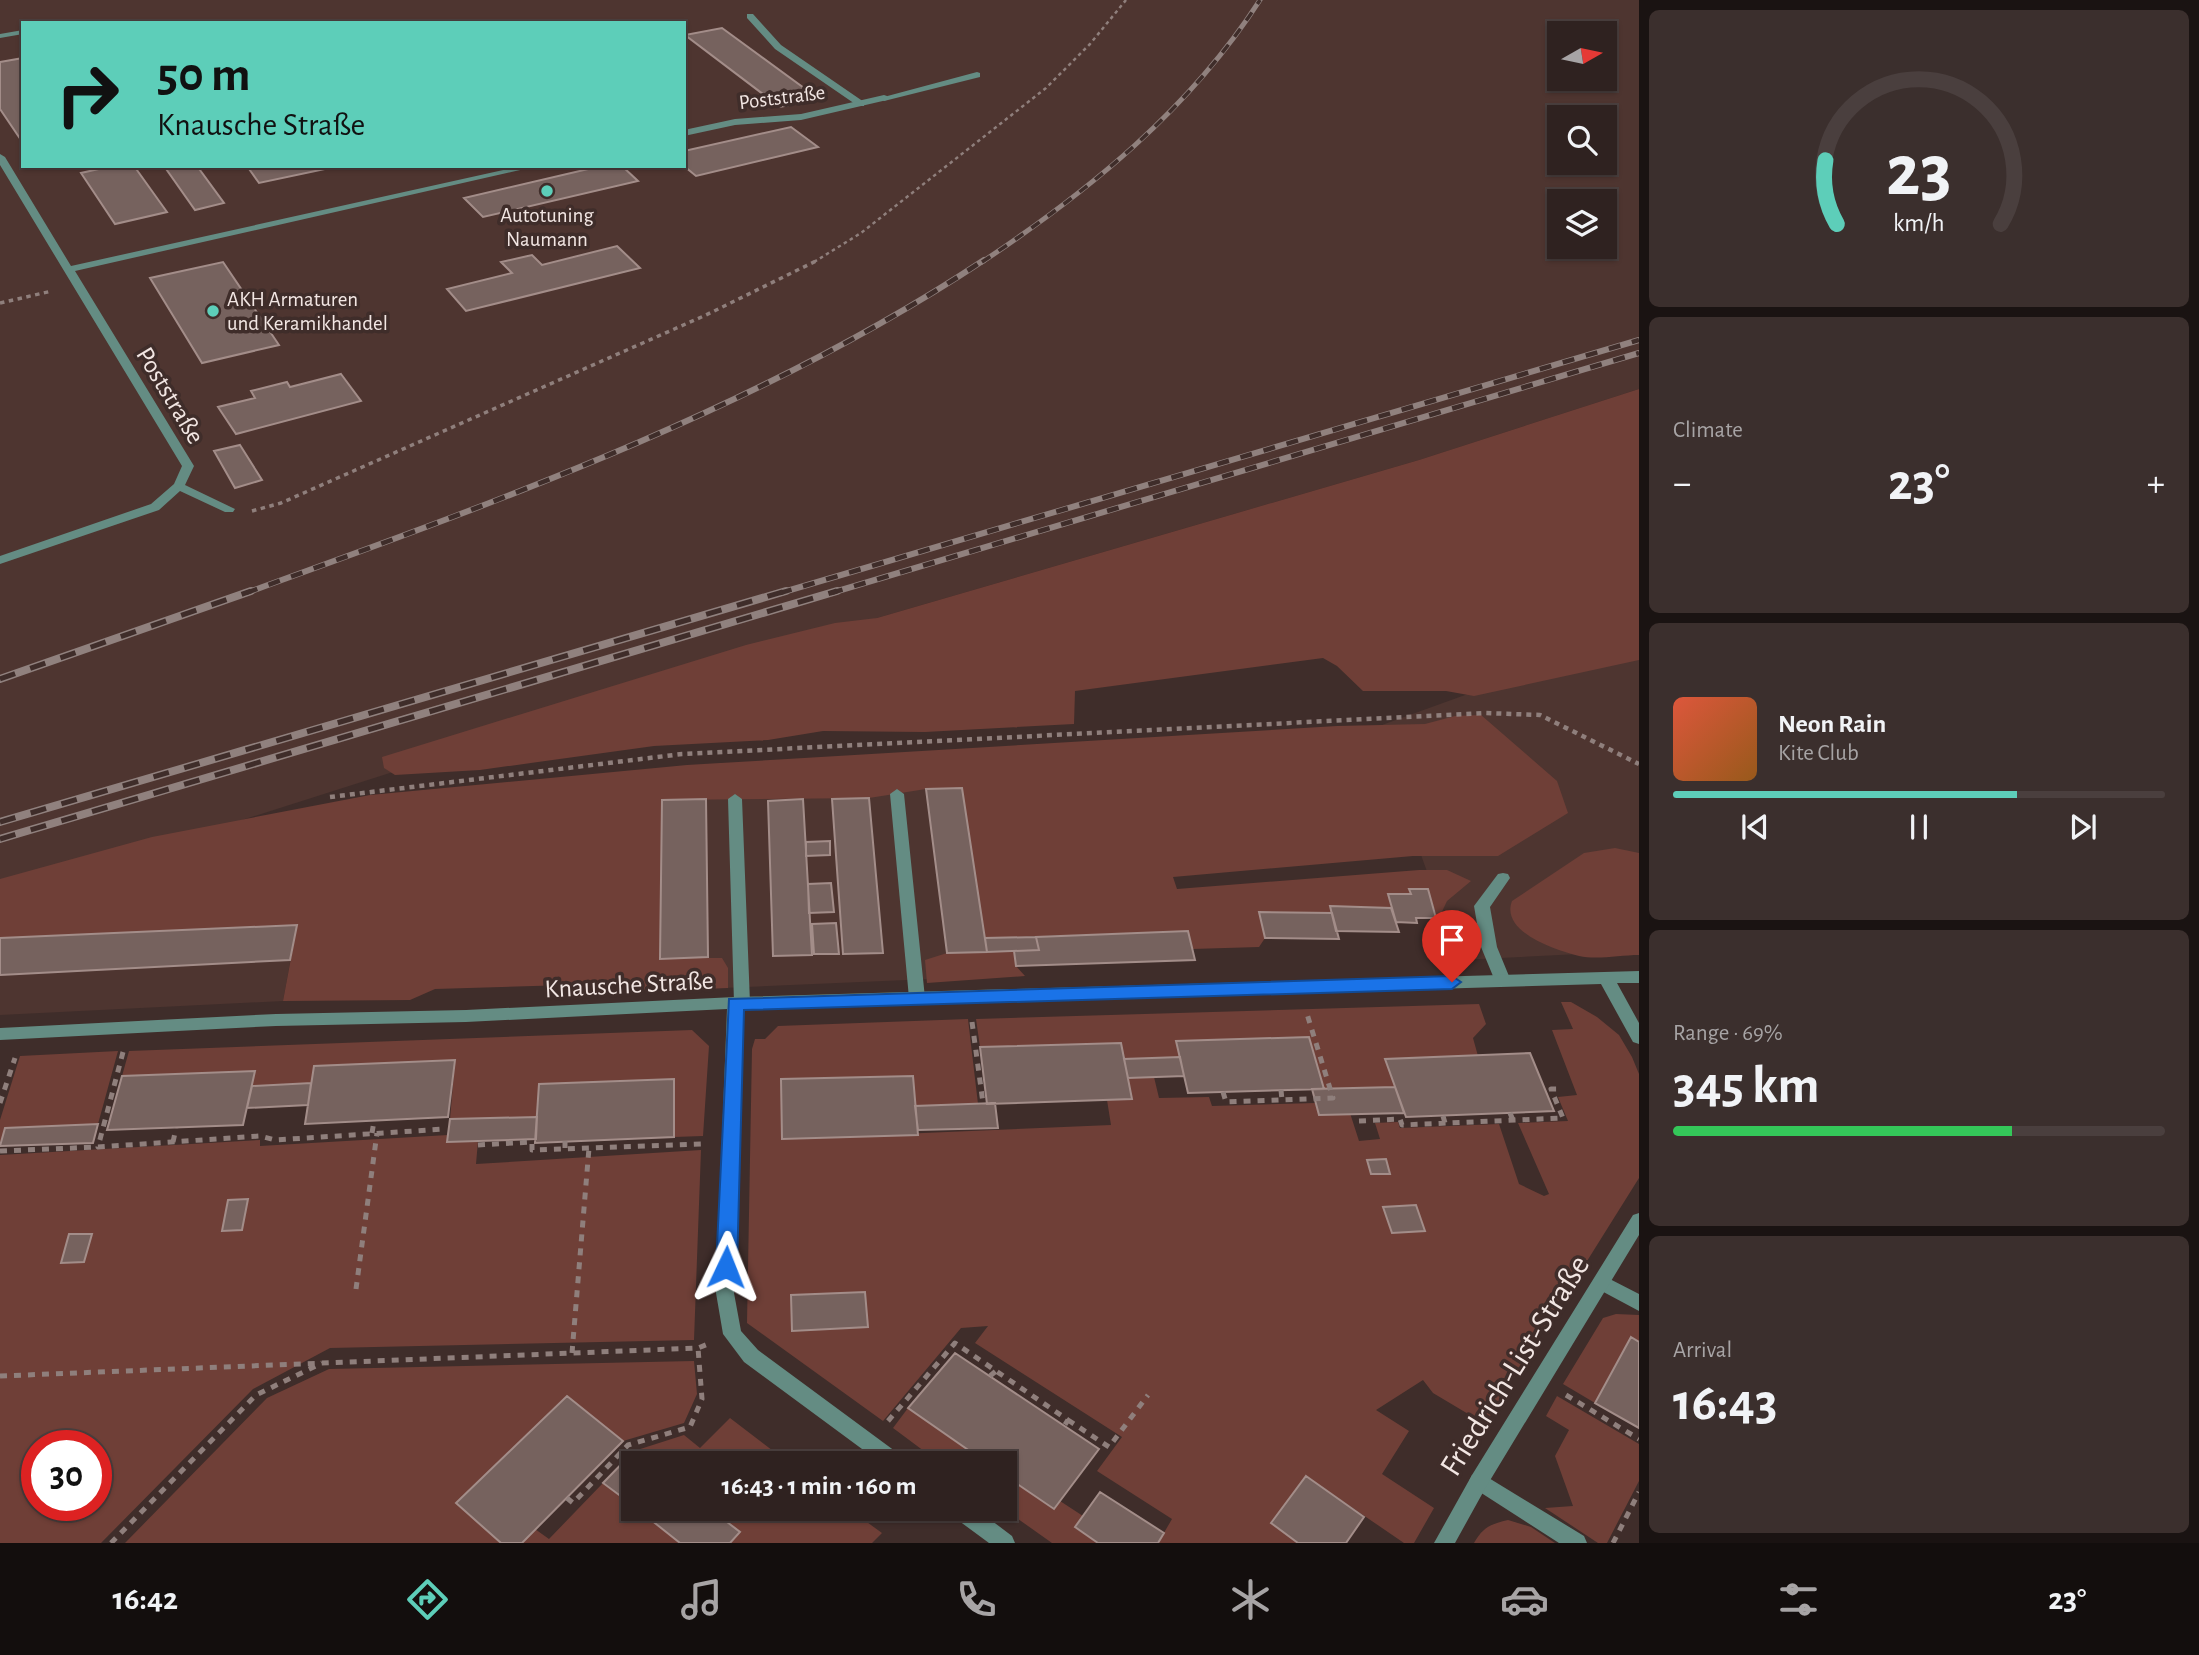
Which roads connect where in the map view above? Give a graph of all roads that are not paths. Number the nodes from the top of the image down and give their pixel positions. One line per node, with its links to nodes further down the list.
1 (750, 16): 5 (street)
2 (21, 32): 3 (street)
3 (0, 36)
4 (977, 75): 5 (street, Poststraße)
5 (861, 104): 6 (street, Poststraße)
6 (686, 133)
7 (0, 157): 11 (street, Poststraße)
8 (492, 168): 10 (street)
9 (525, 168): 10 (street)
10 (499, 174): 11 (street)
11 (67, 270): 12 (street, Poststraße)
12 (179, 486): 13 (street); 14 (street, Poststraße)
13 (229, 509)
14 (0, 560)
15 (897, 794): 21 (street)
16 (735, 799): 22 (street)
17 (1503, 878): 20 (street)
18 (1639, 977): 19 (street, Knausche Straße)
19 (1606, 978): 20 (street, Knausche Straße); 24 (street)
20 (1503, 981): 21 (street, Knausche Straße)
21 (917, 998): 22 (street, Knausche Straße)
22 (739, 1003): 23 (street, Knausche Straße); 28 (street)
23 (0, 1034)
24 (1639, 1038)
25 (1639, 1220): 26 (street, Friedrich-List-Straße)
26 (1602, 1283): 27 (street); 29 (street, Friedrich-List-Straße)
27 (1639, 1303)
28 (880, 1451)
29 (1479, 1481): 32 (street, Friedrich-List-Straße); 33 (street)
30 (975, 1521): 31 (street)
31 (1005, 1543)
32 (1444, 1543)
33 (1577, 1543)

